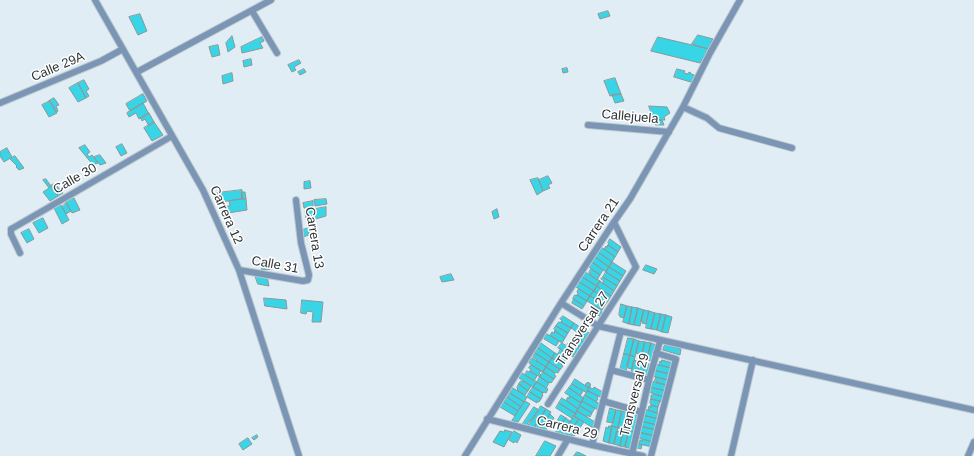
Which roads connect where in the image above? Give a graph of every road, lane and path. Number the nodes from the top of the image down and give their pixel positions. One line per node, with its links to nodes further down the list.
1 (96, 0): 5 (street, Carrera 12)
2 (271, 0): 4 (street)
3 (740, 0): 9 (street, Carrera 21)
4 (252, 11): 6 (street); 7 (street)
5 (123, 49): 7 (street, Carrera 12); 8 (street, Calle 29A)
6 (277, 53)
7 (136, 72): 12 (street, Carrera 12)
8 (0, 103)
9 (683, 107): 11 (street, Carrera 21); 13 (street)
10 (588, 125): 11 (street, Callejuela)
11 (669, 132): 15 (street, Carrera 21)
12 (172, 136): 16 (street, Calle 30); 17 (street, Carrera 12)
13 (792, 148)
14 (296, 200): 18 (street, Carrera 13)
15 (614, 222): 19 (street, Carrera 21); 20 (street, Transversal 27)
16 (20, 253)
17 (239, 270): 18 (street, Calle 31); 36 (street, Carrera 12)
18 (308, 280)
19 (561, 303): 20 (street); 31 (street, Carrera 21)
20 (598, 326): 21 (street); 28 (street, Transversal 27)
21 (621, 331): 22 (street); 25 (street)
22 (660, 341): 23 (street, Transversal 29); 24 (street)
23 (656, 354): 26 (street, Transversal 29); 40 (street)
24 (753, 360): 29 (street); 41 (street)
25 (611, 370): 26 (street); 27 (street)
26 (649, 380): 30 (street, Transversal 29)
27 (603, 402): 30 (street); 34 (street)
28 (548, 404)
29 (974, 410)
30 (641, 412): 35 (street, Transversal 29)
31 (487, 419): 32 (street, Carrera 29); 37 (street, Carrera 21)
32 (568, 438): 34 (street, Carrera 29); 38 (street)
33 (974, 442): 42 (street)
34 (592, 445): 35 (street, Carrera 29)
35 (632, 454): 39 (street, Carrera 29)
36 (299, 456)
37 (464, 456)
38 (558, 456)
39 (643, 456)
40 (651, 456)
41 (731, 456)
42 (968, 456)

